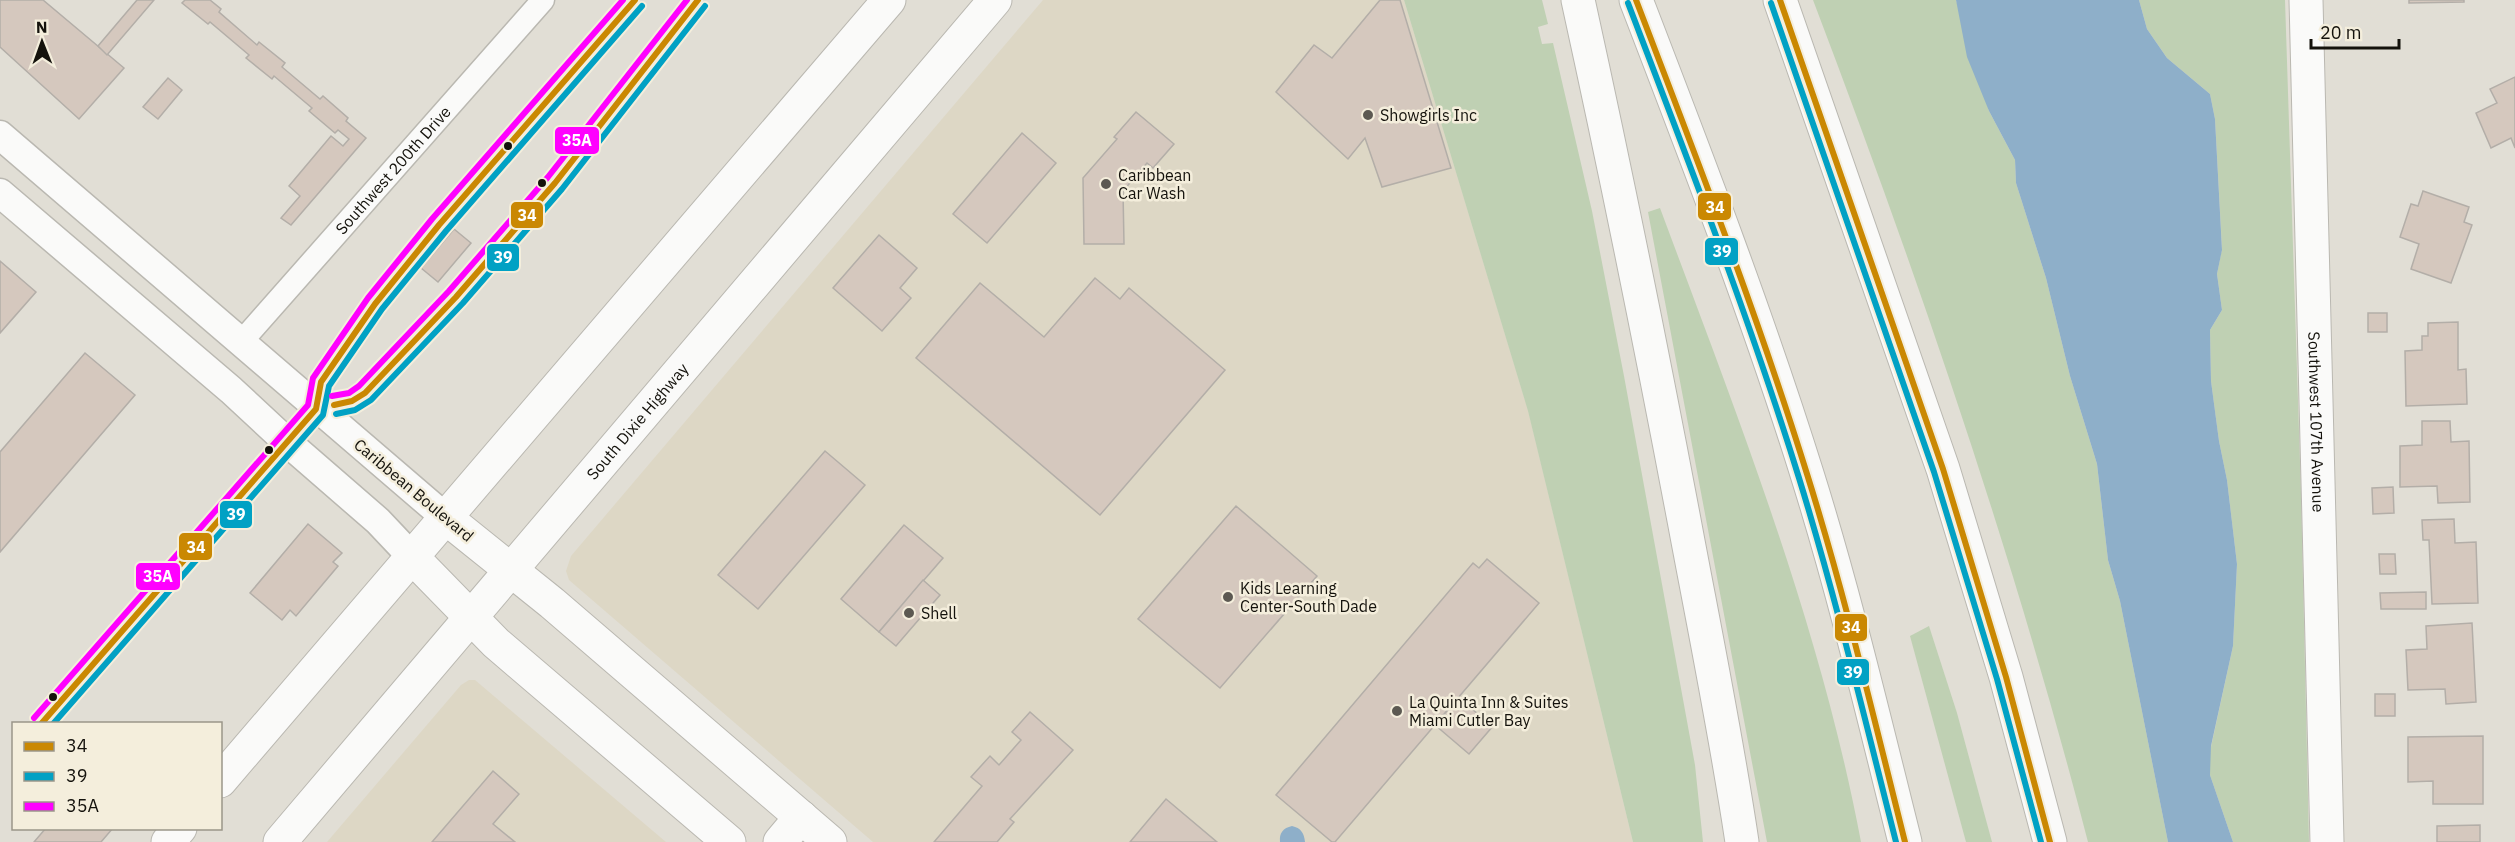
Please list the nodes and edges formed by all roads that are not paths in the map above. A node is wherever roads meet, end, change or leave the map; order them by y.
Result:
1 (543, 0) edge
2 (889, 0) edge
3 (995, 0) edge
4 (1578, 0) edge
5 (1636, 0) edge
6 (1780, 0) edge
7 (2306, 0) edge
8 (0, 135) edge
9 (0, 193) edge
10 (242, 341) junction
11 (446, 518) junction
12 (412, 557) junction
13 (511, 571) junction
14 (471, 619) junction
15 (222, 779) edge
16 (801, 817) junction
17 (178, 830) edge
18 (168, 842) edge
19 (280, 842) edge
20 (729, 842) edge
21 (780, 842) edge
22 (830, 842) edge
23 (1742, 842) edge
24 (1905, 842) edge
25 (2050, 842) edge
26 (2327, 842) edge

1 - 10 street, Southwest 200th Drive
2 - 11 main road
3 - 13 main road, South Dixie Highway
4 - 23 main road
5 - 24 main road
6 - 25 main road
7 - 26 main road, Southwest 107th Avenue
8 - 10 street, Caribbean Boulevard
9 - 12 street
10 - 11 street, Caribbean Boulevard
11 - 12 main road
11 - 13 main road, Caribbean Boulevard
12 - 14 main road
12 - 15 main road
13 - 14 main road, South Dixie Highway
13 - 16 main road, Caribbean Boulevard
14 - 19 main road, South Dixie Highway
14 - 20 main road
16 - 21 main road
16 - 22 main road, Caribbean Boulevard
17 - 18 main road

